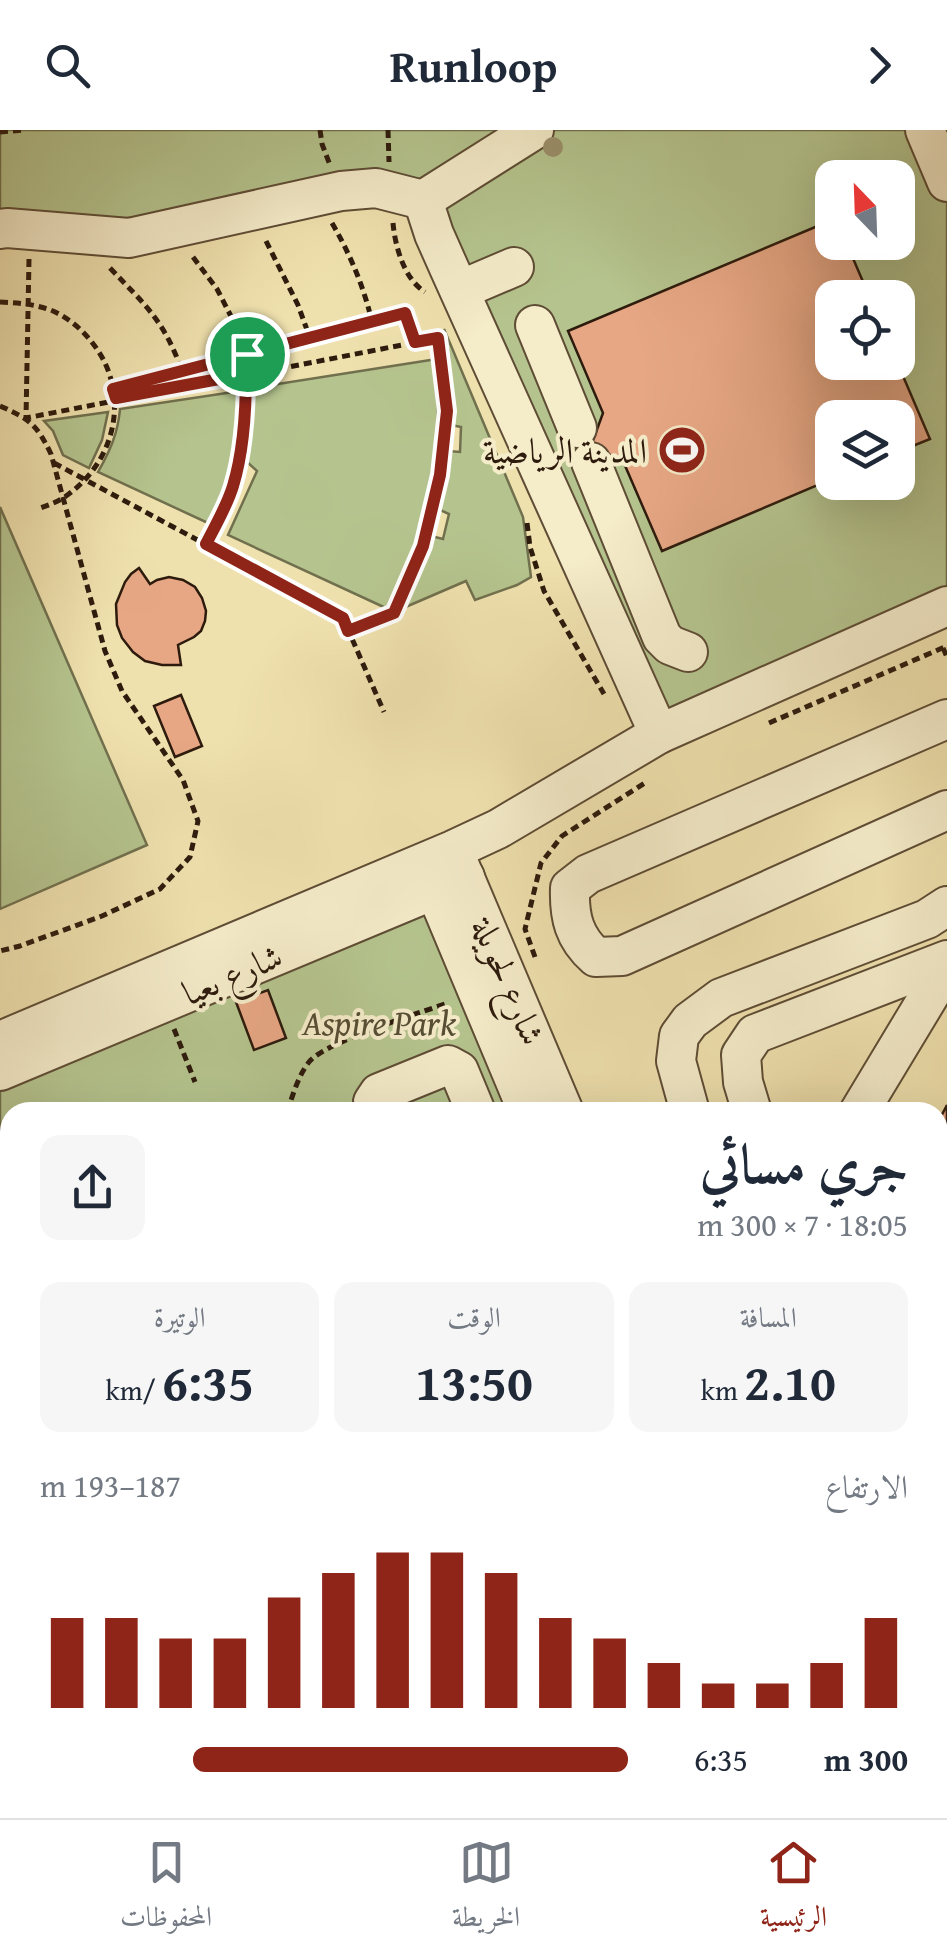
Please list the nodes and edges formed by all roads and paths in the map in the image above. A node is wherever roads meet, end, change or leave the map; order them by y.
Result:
1 (25, 130) edge
2 (534, 130) edge
3 (925, 130) edge
4 (0, 132) edge
5 (947, 182) edge
6 (315, 196) junction
7 (423, 200) junction
8 (246, 212) junction
9 (14, 229) edge
10 (170, 229) junction
11 (98, 260) dead end
12 (514, 266) dead end
13 (460, 290) junction
14 (0, 302) edge
15 (28, 303) junction
16 (372, 322) junction
17 (535, 324) dead end
18 (310, 338) junction
19 (415, 342) junction
20 (247, 354) junction
21 (182, 371) junction
22 (246, 374) junction
23 (113, 389) junction
24 (116, 398) junction
25 (0, 406) edge
26 (26, 418) junction
27 (54, 463) junction
28 (84, 480) junction
29 (64, 498) junction
30 (38, 509) dead end
31 (206, 544) junction
32 (947, 606) edge
33 (348, 631) junction
34 (944, 648) dead end
35 (688, 652) dead end
36 (947, 658) edge
37 (384, 712) dead end
38 (947, 719) edge
39 (659, 734) junction
40 (947, 810) edge
41 (444, 870) junction
42 (947, 906) edge
43 (0, 951) edge
44 (947, 963) edge
45 (477, 992) junction
46 (172, 1009) junction
47 (0, 1041) edge
48 (0, 1072) edge
49 (196, 1082) dead end
50 (0, 1098) edge
51 (290, 1102) edge
52 (373, 1102) edge
53 (472, 1102) edge
54 (524, 1102) edge
55 (559, 1102) edge
56 (687, 1102) edge
57 (749, 1102) edge
58 (864, 1102) edge

1 - 4 path
2 - 7 street
3 - 5 street
6 - 7 street
6 - 8 street
6 - 16 path
7 - 13 street
8 - 10 street
8 - 18 path
9 - 10 street
9 - 15 path
10 - 20 path
11 - 21 path
12 - 13 street
13 - 39 street
14 - 15 path
15 - 23 path
15 - 26 path
16 - 18 path
16 - 19 path
17 - 35 street
18 - 20 path
19 - 22 path
19 - 33 path
20 - 21 path
21 - 23 path
22 - 24 path
22 - 31 path
23 - 24 path
24 - 26 path
24 - 28 path
25 - 26 path
26 - 27 path
27 - 28 path
27 - 29 path
28 - 29 path
28 - 31 path
29 - 30 path
29 - 43 path
31 - 33 path
32 - 39 street
33 - 37 path
34 - 36 path
38 - 40 street
39 - 41 street
41 - 45 street, شارع لحويلة
41 - 46 street, شارع بعيا
41 - 47 street, شارع بعيا
41 - 55 street, شارع لحويلة
42 - 56 street
44 - 57 street
44 - 58 street
45 - 51 path
45 - 54 street, شارع لحويلة
46 - 48 street, شارع بعيا
46 - 49 path
46 - 50 street
52 - 53 street

